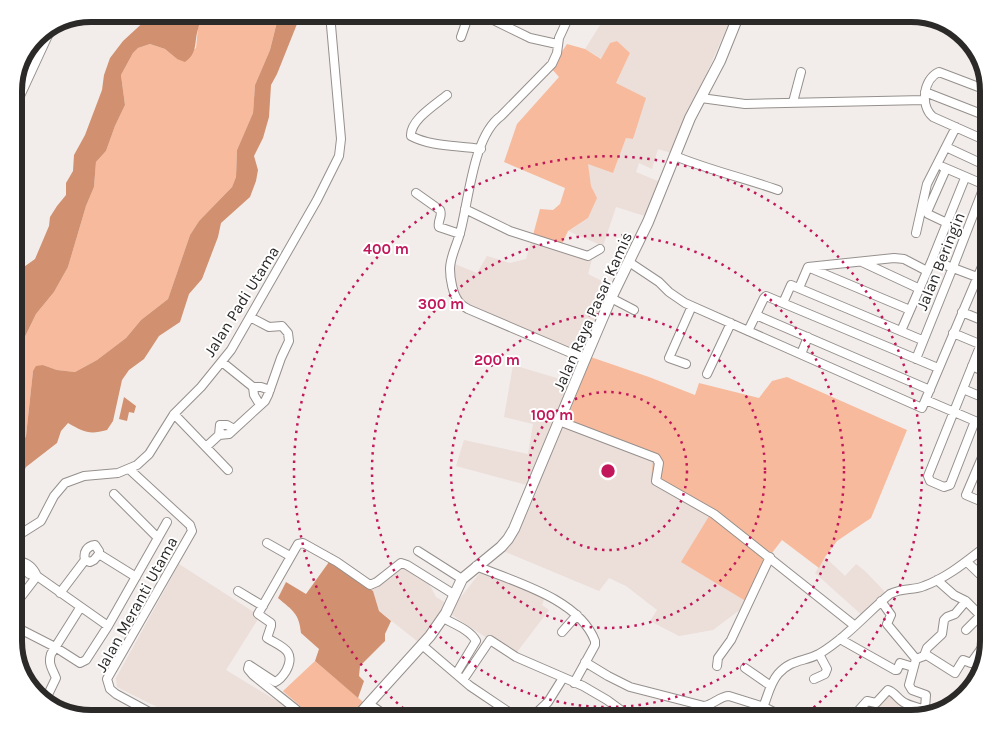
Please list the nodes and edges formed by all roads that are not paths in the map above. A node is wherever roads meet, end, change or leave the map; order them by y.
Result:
1 (331, 22) edge
2 (466, 22) edge
3 (497, 22) edge
4 (565, 22) edge
5 (735, 22) edge
6 (461, 38) dead end
7 (45, 41) edge
8 (557, 44) junction
9 (800, 72) dead end
10 (980, 87) edge
11 (23, 89) edge
12 (446, 95) dead end
13 (925, 96) junction
14 (701, 98) junction
15 (793, 102) junction
16 (980, 114) edge
17 (956, 127) junction
18 (980, 138) edge
19 (946, 147) junction
20 (481, 149) junction
21 (675, 156) junction
22 (980, 163) edge
23 (936, 164) junction
24 (946, 169) junction
25 (965, 178) junction
26 (980, 183) edge
27 (778, 190) dead end
28 (416, 193) dead end
29 (980, 198) edge
30 (465, 209) junction
31 (947, 223) junction
32 (916, 233) dead end
33 (460, 234) junction
34 (600, 249) dead end
35 (932, 260) junction
36 (629, 262) junction
37 (862, 262) junction
38 (808, 267) junction
39 (954, 268) junction
40 (980, 270) edge
41 (927, 272) junction
42 (977, 277) junction
43 (799, 288) junction
44 (920, 289) junction
45 (611, 298) junction
46 (783, 303) junction
47 (692, 306) junction
48 (634, 310) dead end
49 (910, 310) junction
50 (962, 312) junction
51 (756, 314) junction
52 (250, 317) junction
53 (980, 319) edge
54 (731, 323) junction
55 (748, 331) junction
56 (901, 331) junction
57 (953, 332) junction
58 (808, 337) junction
59 (922, 340) junction
60 (980, 344) edge
61 (980, 346) edge
62 (801, 354) junction
63 (585, 359) junction
64 (916, 359) junction
65 (222, 362) junction
66 (686, 364) dead end
67 (972, 366) junction
68 (938, 368) junction
69 (980, 370) edge
70 (707, 374) dead end
71 (253, 387) junction
72 (963, 389) junction
73 (270, 390) junction
74 (930, 390) junction
75 (980, 396) edge
76 (926, 400) junction
77 (260, 405) junction
78 (953, 412) junction
79 (174, 414) junction
80 (559, 421) junction
81 (975, 421) junction
82 (980, 423) edge
83 (206, 447) junction
84 (980, 462) edge
85 (129, 469) junction
86 (228, 470) dead end
87 (114, 494) dead end
88 (980, 501) edge
89 (167, 522) dead end
90 (23, 532) edge
91 (158, 538) junction
92 (267, 544) dead end
93 (418, 551) dead end
94 (980, 551) edge
95 (99, 554) junction
96 (290, 556) junction
97 (770, 557) junction
98 (85, 560) junction
99 (967, 562) junction
100 (476, 566) junction
101 (23, 569) edge
102 (980, 574) edge
103 (37, 576) junction
104 (136, 577) junction
105 (462, 579) junction
106 (936, 580) junction
107 (238, 591) dead end
108 (60, 593) junction
109 (23, 594) edge
110 (455, 595) junction
111 (881, 601) junction
112 (966, 601) junction
113 (262, 606) junction
114 (80, 608) junction
115 (980, 613) edge
116 (577, 615) junction
117 (980, 615) edge
118 (443, 618) junction
119 (108, 626) junction
120 (856, 626) junction
121 (966, 630) dead end
122 (23, 631) edge
123 (562, 632) dead end
124 (840, 639) junction
125 (422, 646) junction
126 (55, 647) junction
127 (980, 651) edge
128 (819, 654) junction
129 (925, 654) junction
130 (916, 659) junction
131 (585, 662) junction
132 (717, 666) dead end
133 (914, 667) junction
134 (745, 668) dead end
135 (456, 674) junction
136 (563, 678) junction
137 (814, 679) dead end
138 (463, 680) junction
139 (574, 683) junction
140 (770, 686) junction
141 (48, 695) edge
142 (369, 704) junction
143 (764, 707) junction
144 (925, 708) joint
145 (145, 710) edge
146 (297, 710) edge
147 (364, 710) edge
148 (378, 710) edge
149 (505, 710) edge
150 (540, 710) edge
151 (621, 710) edge
152 (762, 710) edge
153 (770, 710) edge
154 (859, 710) edge

1 - 52 street, Jalan Padi Utama
2 - 6 street
3 - 8 street
4 - 8 street
5 - 14 main road, Jalan Raya Pasar Kamis
7 - 11 street
8 - 20 street
9 - 15 street
10 - 13 street
12 - 20 street
13 - 15 street
13 - 16 street
13 - 17 street
14 - 15 street
14 - 21 main road, Jalan Raya Pasar Kamis
17 - 18 street
17 - 19 street
19 - 22 street
19 - 23 street
20 - 30 street
21 - 27 street
21 - 36 main road, Jalan Raya Pasar Kamis
23 - 24 street
23 - 32 street
24 - 25 street
24 - 31 street
25 - 26 street
25 - 31 street
28 - 33 street
29 - 39 street, Jalan Beringin
30 - 33 street
30 - 34 street
31 - 35 street
33 - 63 street
35 - 39 street
35 - 41 street
36 - 45 main road, Jalan Raya Pasar Kamis
36 - 47 street
37 - 38 street
37 - 41 street
37 - 44 street
38 - 43 street
38 - 49 street
39 - 42 street
39 - 59 street, Jalan Beringin
40 - 42 street
41 - 44 street
42 - 50 street
43 - 46 street
43 - 56 street
44 - 49 street
45 - 48 street
45 - 63 main road, Jalan Raya Pasar Kamis
46 - 51 street
46 - 64 street
47 - 54 street
47 - 66 street
49 - 56 street
50 - 53 street
50 - 57 street
51 - 55 street
51 - 58 street
52 - 65 street, Jalan Padi Utama
52 - 73 street
54 - 55 street
54 - 70 street
55 - 62 street
56 - 59 street
57 - 60 street
57 - 68 street
58 - 62 street
58 - 74 street
59 - 64 street, Jalan Beringin
61 - 67 street
62 - 76 street
63 - 80 main road, Jalan Raya Pasar Kamis
64 - 68 street
65 - 71 street
65 - 79 street, Jalan Padi Utama
67 - 69 street
67 - 72 street
68 - 74 street
71 - 73 street
71 - 77 street
72 - 75 street
72 - 78 street
73 - 77 street
74 - 76 street
76 - 78 street
77 - 83 street
78 - 81 street
78 - 81 street
79 - 83 street
79 - 85 street, Jalan Padi Utama
80 - 97 street
80 - 100 main road, Jalan Raya Pasar Kamis
81 - 82 street
83 - 86 street
84 - 88 street
85 - 90 street, Jalan Padi Utama
85 - 145 street, Jalan Meranti Utama
87 - 91 street
89 - 91 street
91 - 104 street
92 - 96 street
93 - 105 street
94 - 99 street
95 - 98 street
95 - 98 street
95 - 104 street
96 - 110 street
96 - 113 street
97 - 120 street
97 - 132 street
98 - 108 street
99 - 102 street
99 - 106 street
100 - 105 main road, Jalan Raya Pasar Kamis
100 - 116 street
101 - 103 street, Jalan Meranti Utama
103 - 108 street, Jalan Meranti Utama
103 - 109 street
104 - 119 street
105 - 110 main road, Jalan Raya Pasar Kamis
106 - 111 street
106 - 112 street
107 - 113 street
108 - 114 street, Jalan Meranti Utama
110 - 118 main road, Jalan Raya Pasar Kamis
111 - 120 street
111 - 130 street
112 - 115 street
112 - 129 street
113 - 146 street
114 - 119 street, Jalan Meranti Utama
114 - 126 street
116 - 123 street
116 - 131 street
117 - 121 street
118 - 125 main road, Jalan Raya Pasar Kamis
118 - 135 street
119 - 126 street
120 - 124 street
122 - 126 street
124 - 128 street
124 - 133 street
125 - 135 street
125 - 142 main road, Jalan Raya Pasar Kamis
126 - 141 street
127 - 129 street
128 - 137 street
128 - 140 street
129 - 130 street
130 - 133 street
131 - 139 street
131 - 143 street
133 - 144 street
134 - 140 street
135 - 138 street
136 - 138 street
136 - 139 street
136 - 150 street
138 - 149 street
139 - 151 street
140 - 143 street
142 - 147 main road, Jalan Raya Pasar Kamis
142 - 148 street
143 - 152 street
143 - 153 street
144 - 154 street

